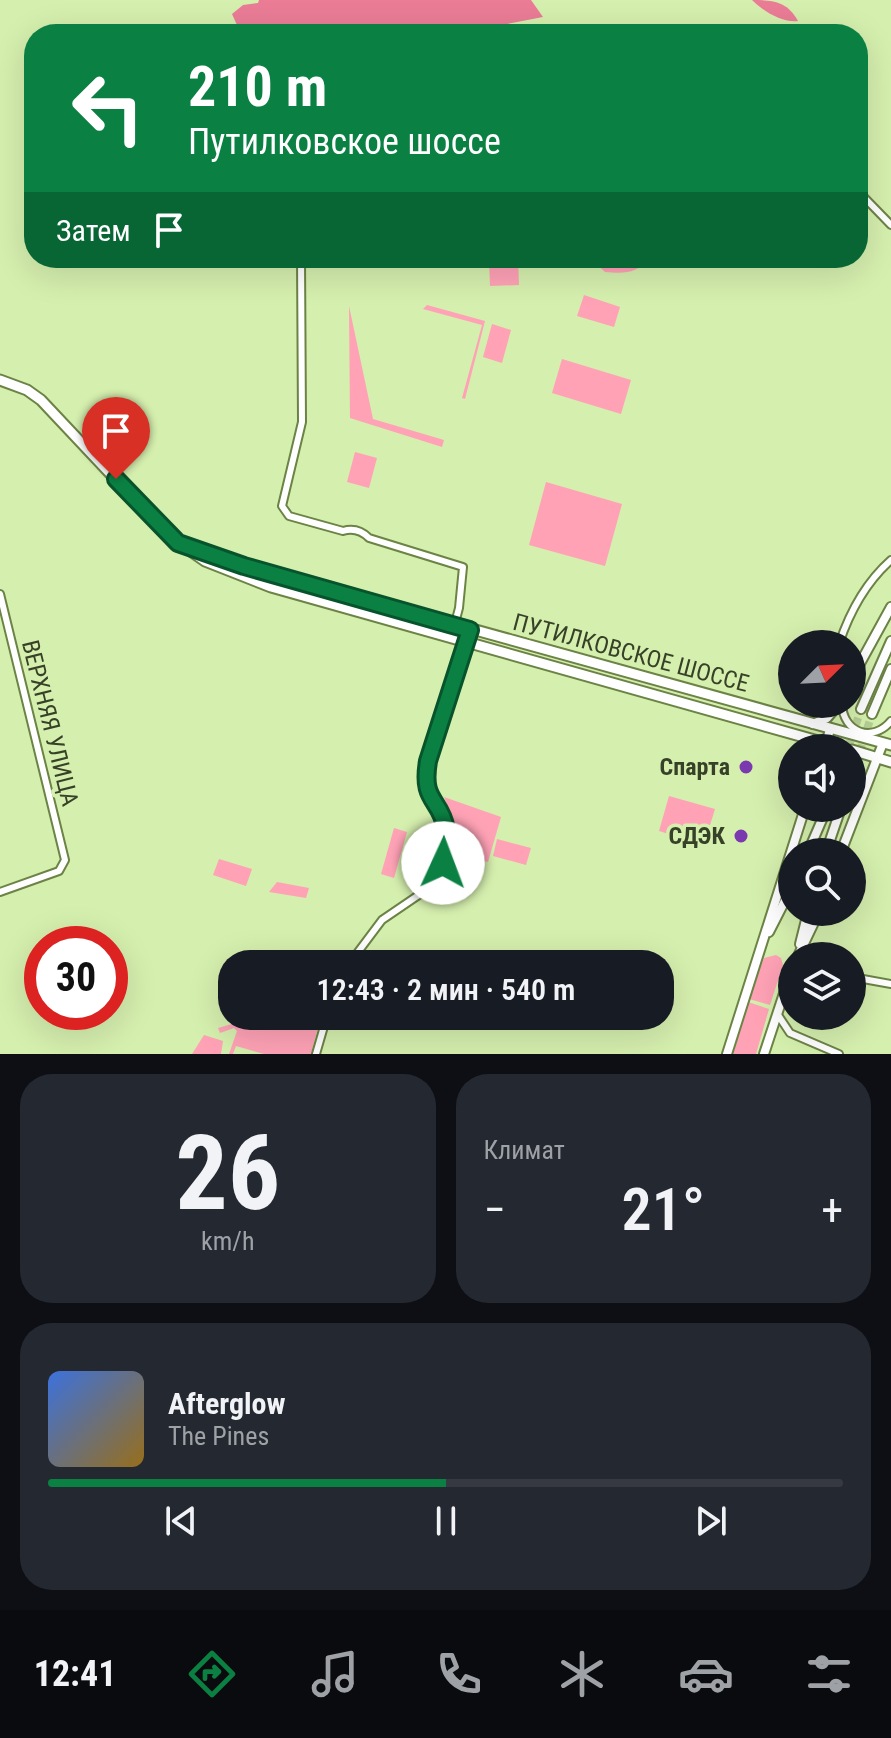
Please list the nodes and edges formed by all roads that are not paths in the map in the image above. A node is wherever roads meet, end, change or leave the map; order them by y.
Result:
1 (868, 201) edge
2 (891, 225) edge
3 (301, 268) edge
4 (0, 380) edge
5 (178, 543) junction
6 (891, 560) edge
7 (0, 594) edge
8 (891, 607) edge
9 (454, 625) junction
10 (470, 630) junction
11 (844, 630) edge
12 (451, 638) junction
13 (891, 641) edge
14 (466, 642) junction
15 (866, 653) edge
16 (891, 669) edge
17 (866, 698) tunnel mouth
18 (872, 714) tunnel mouth
19 (820, 718) edge
20 (827, 718) edge
21 (845, 718) edge
22 (891, 721) edge
23 (818, 724) junction
24 (830, 729) junction
25 (784, 734) edge
26 (829, 734) edge
27 (887, 744) edge
28 (866, 754) edge
29 (878, 758) junction
30 (891, 762) edge
31 (866, 788) edge
32 (801, 822) edge
33 (0, 892) edge
34 (778, 915) edge
35 (360, 950) edge
36 (757, 958) junction
37 (866, 980) edge
38 (891, 984) edge
39 (777, 1010) joint
40 (323, 1030) edge
41 (316, 1054) edge
42 (727, 1054) edge
43 (764, 1054) edge
44 (839, 1054) edge

1 - 2 street
3 - 9 street
4 - 5 main road, ПУТИЛКОВСКОЕ ШОССЕ
5 - 9 main road, ПУТИЛКОВСКОЕ ШОССЕ
5 - 12 main road, ПУТИЛКОВСКОЕ ШОССЕ
6 - 11 street
7 - 33 street, ВЕРХНЯЯ УЛИЦА
8 - 15 street
9 - 10 main road, ПУТИЛКОВСКОЕ ШОССЕ
9 - 12 street
10 - 14 street
10 - 23 main road, ПУТИЛКОВСКОЕ ШОССЕ
12 - 14 main road, ПУТИЛКОВСКОЕ ШОССЕ
13 - 17 street
14 - 25 main road, ПУТИЛКОВСКОЕ ШОССЕ
14 - 35 street
16 - 18 street
19 - 23 street
20 - 23 street
21 - 22 street
23 - 24 main road, ПУТИЛКОВСКОЕ ШОССЕ
24 - 26 street
24 - 27 main road, ПУТИЛКОВСКОЕ ШОССЕ
27 - 29 street
28 - 29 main road
29 - 30 main road
29 - 31 street
32 - 36 street
34 - 36 street
36 - 42 street
37 - 38 street
39 - 43 street
39 - 44 street
40 - 41 street

